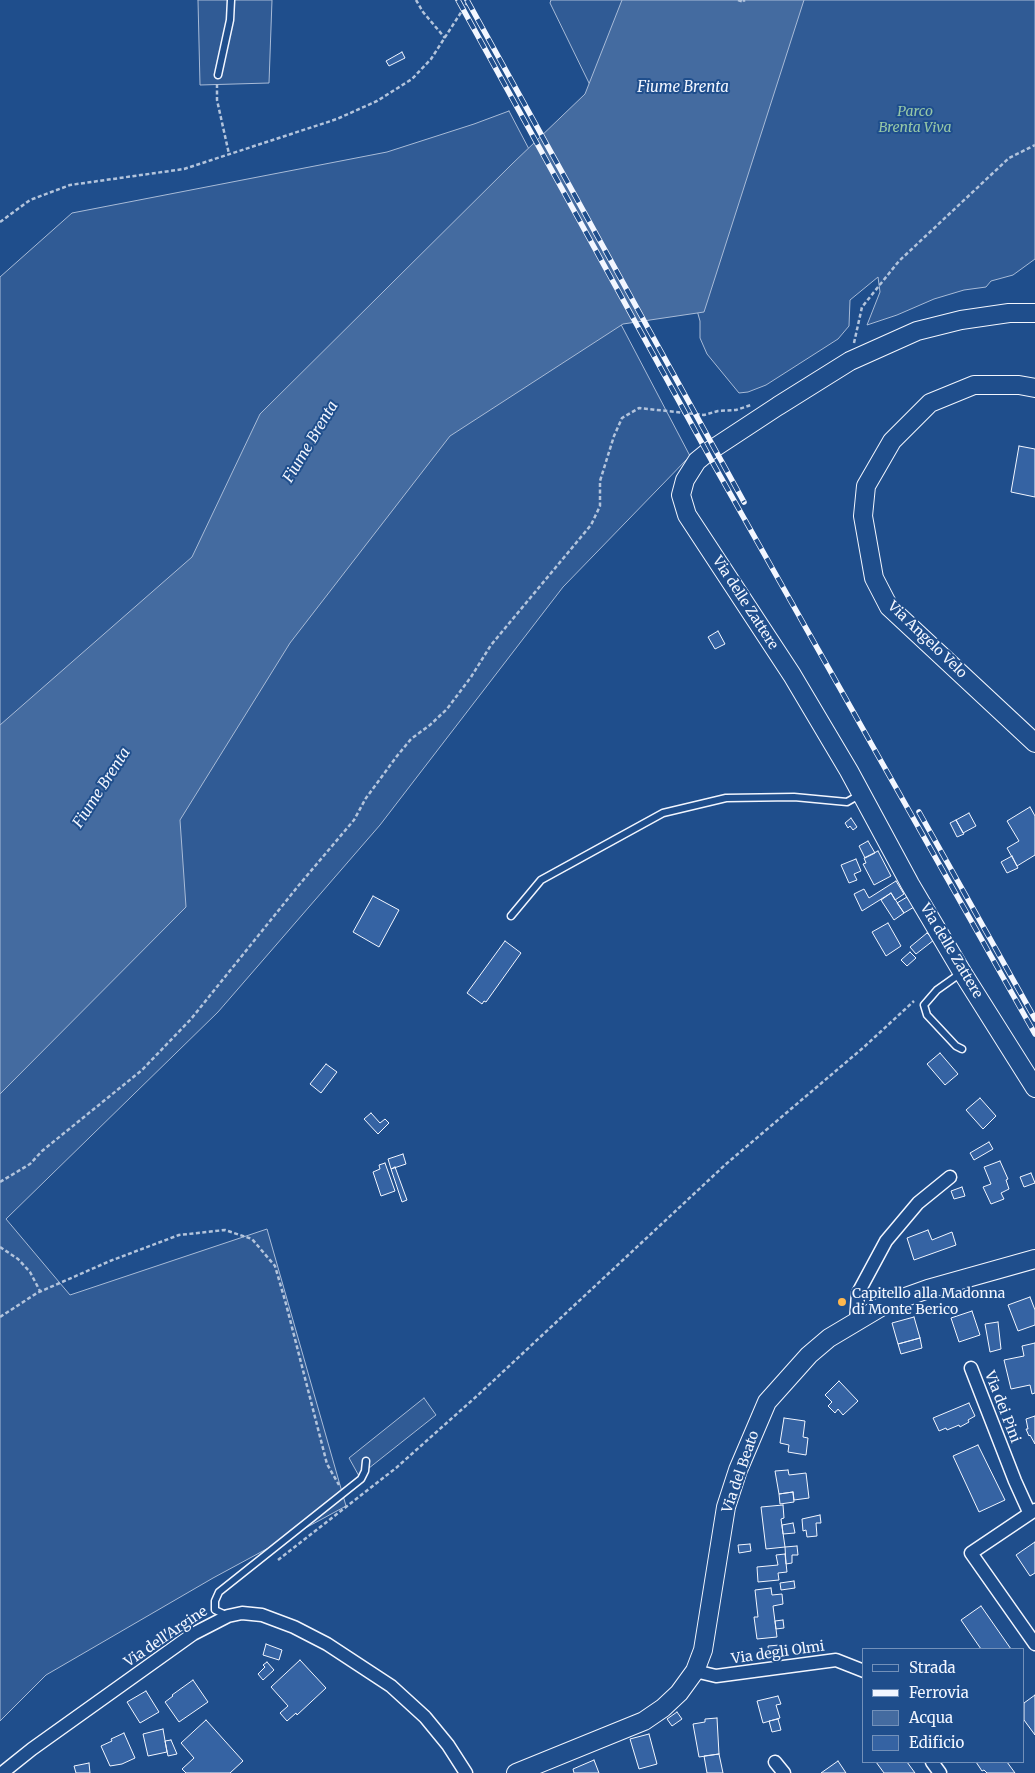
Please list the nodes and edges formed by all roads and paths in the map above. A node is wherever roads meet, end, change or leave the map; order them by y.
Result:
1 (231, 0) edge
2 (416, 0) edge
3 (469, 0) edge
4 (738, 0) edge
5 (744, 0) edge
6 (445, 38) junction
7 (218, 75) joint
8 (1035, 145) edge
9 (228, 154) junction
10 (0, 222) edge
11 (1035, 313) edge
12 (850, 361) junction
13 (1035, 388) edge
14 (767, 413) junction
15 (1035, 743) edge
16 (862, 794) junction
17 (511, 916) dead end
18 (962, 972) junction
19 (937, 990) junction
20 (962, 1049) dead end
21 (1035, 1088) edge
22 (950, 1177) dead end
23 (0, 1182) edge
24 (0, 1247) edge
25 (1035, 1259) edge
26 (40, 1292) junction
27 (0, 1317) edge
28 (856, 1322) junction
29 (971, 1368) dead end
30 (366, 1460) dead end
31 (343, 1493) junction
32 (350, 1504) junction
33 (1032, 1511) edge
34 (273, 1563) dead end
35 (228, 1616) junction
36 (1035, 1644) edge
37 (862, 1670) edge
38 (695, 1671) junction
39 (776, 1762) dead end
40 (2, 1773) edge
41 (466, 1773) edge
42 (516, 1773) edge
43 (784, 1773) edge

1 - 7 lane
2 - 6 path
3 - 6 path
4 - 5 path
6 - 9 path
7 - 9 path
8 - 12 path
9 - 10 path
11 - 12 street, Via delle Zattere
12 - 14 street, Via delle Zattere
13 - 15 street, Via Angelo Velo
14 - 16 street, Via delle Zattere
14 - 23 path
16 - 17 lane
16 - 18 street, Via delle Zattere
18 - 19 lane
18 - 21 street, Via delle Zattere
19 - 20 lane
19 - 32 path
22 - 28 street
24 - 26 path
25 - 28 street, Via del Beato
26 - 27 path
26 - 31 path
28 - 38 street, Via del Beato
29 - 33 street, Via dei Pini
30 - 31 lane
31 - 32 path
31 - 35 lane
32 - 34 path
33 - 36 street, Via dei Pini
35 - 40 street, Via dell'Argine
35 - 41 street, Via dell'Argine
37 - 38 street, Via degli Olmi
38 - 42 street, Via del Beato
39 - 43 street

